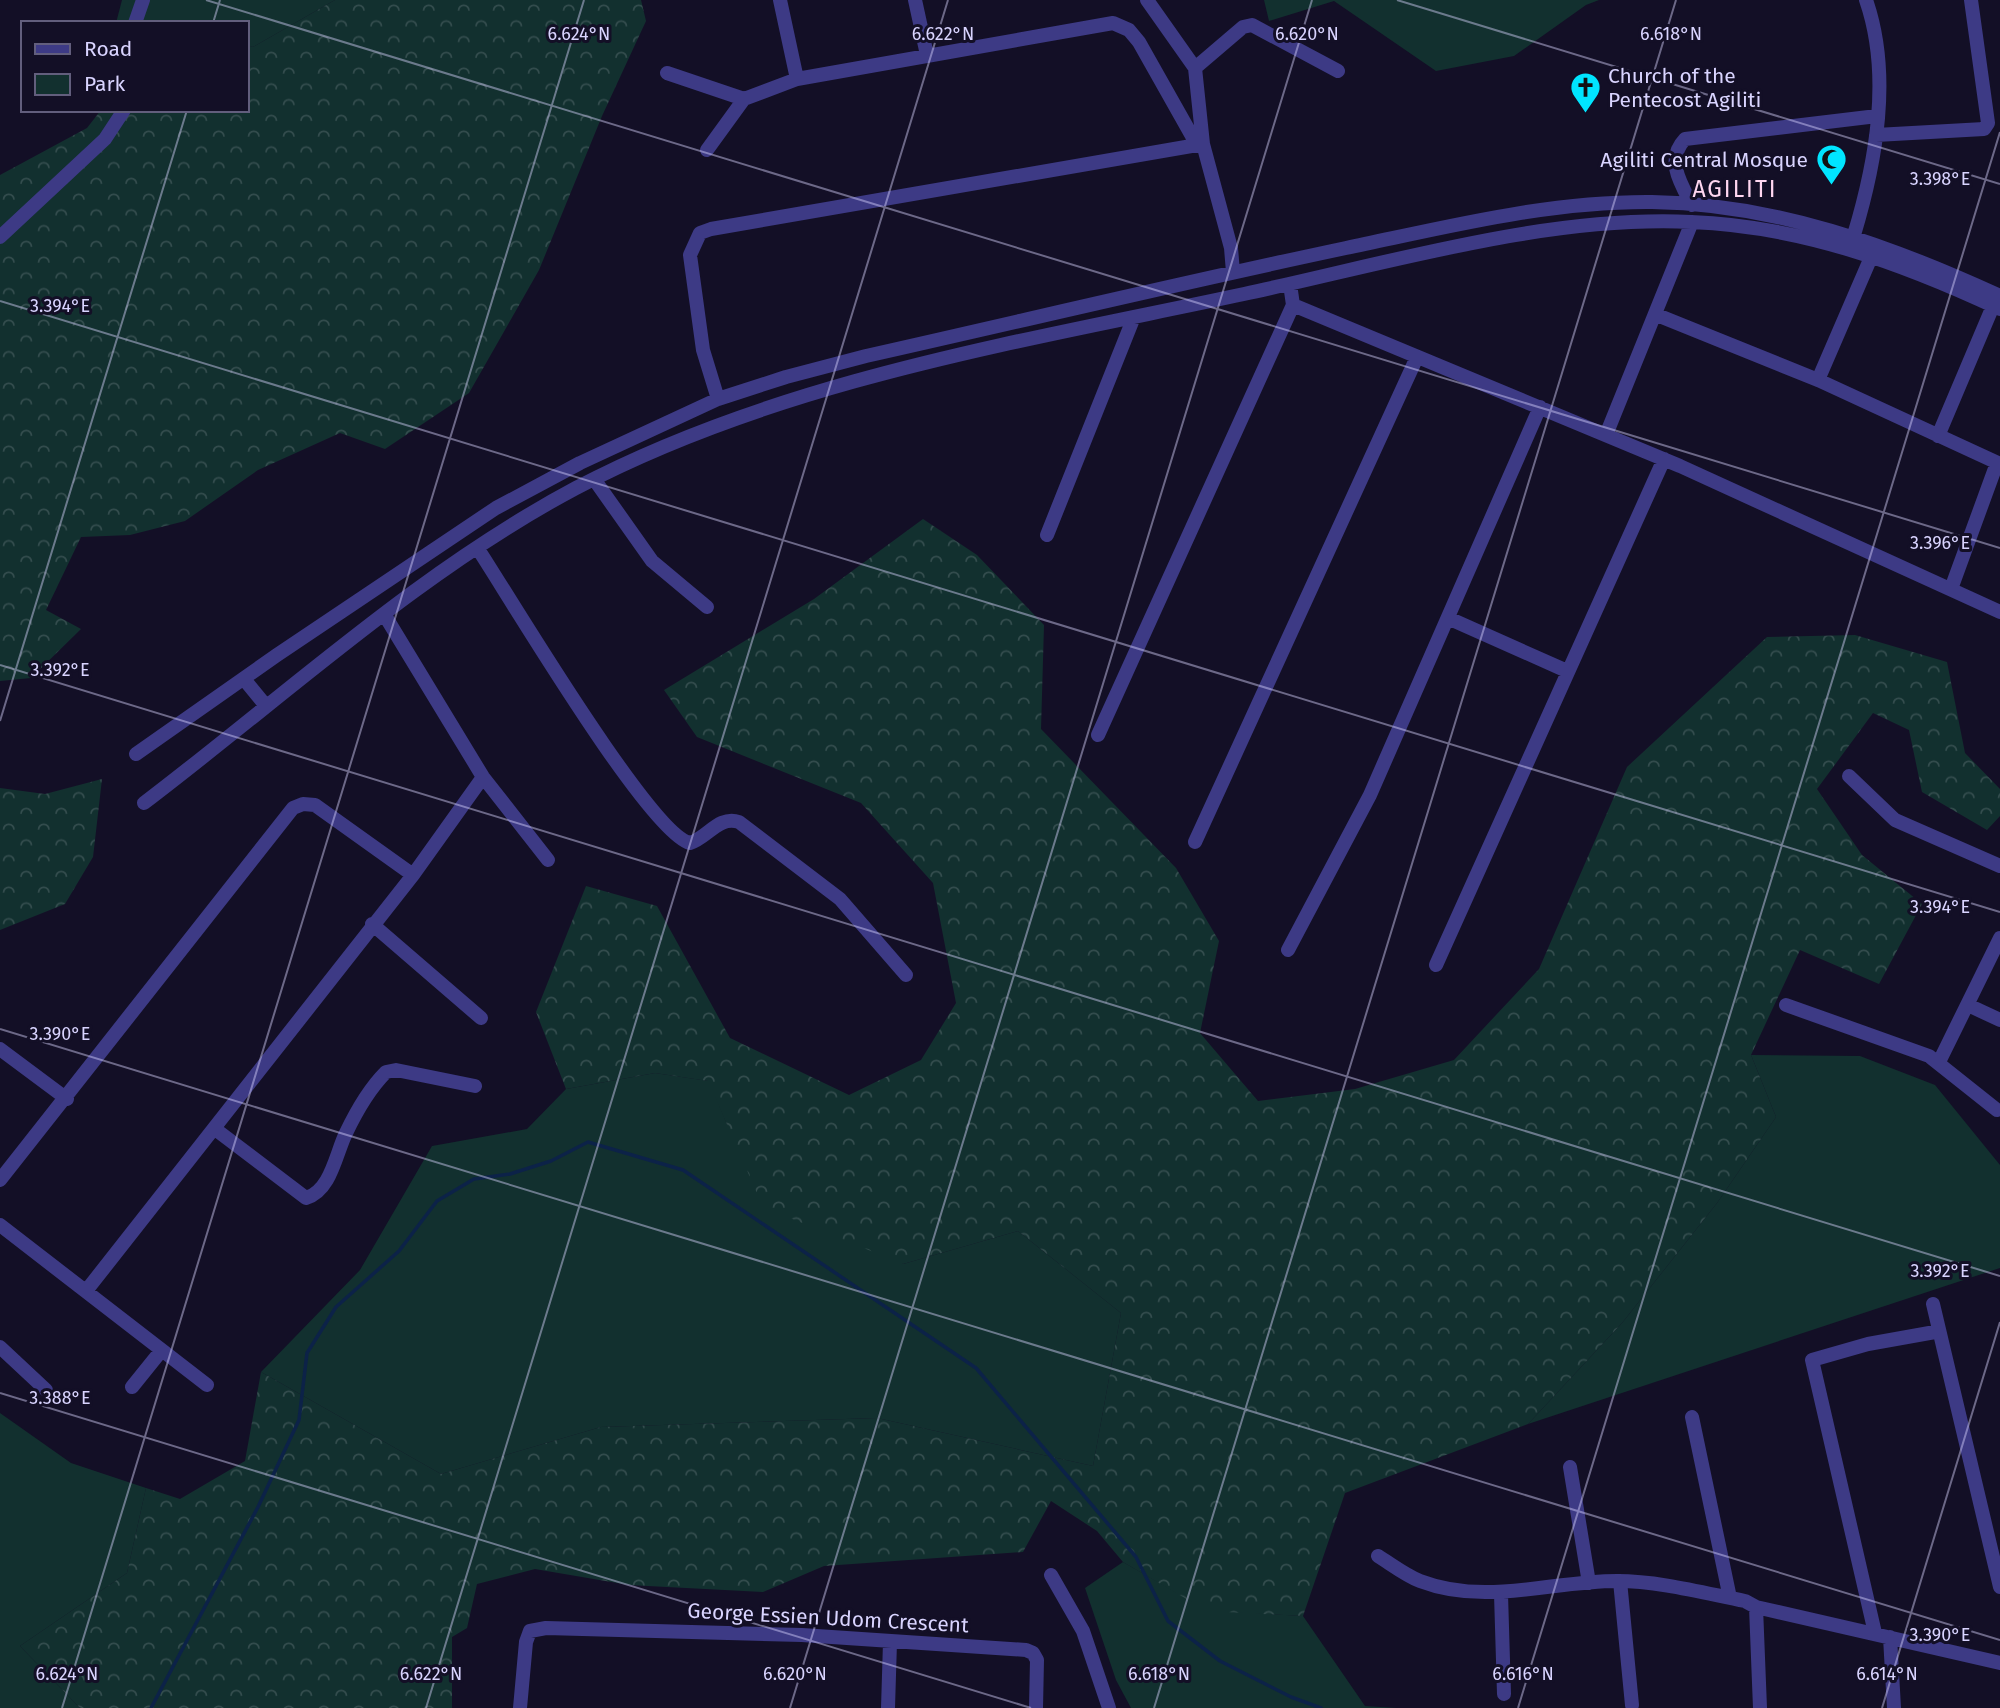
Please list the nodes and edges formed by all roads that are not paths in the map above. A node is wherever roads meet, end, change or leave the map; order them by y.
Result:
1 (143, 0) edge
2 (780, 0) edge
3 (915, 0) edge
4 (1147, 0) edge
5 (1866, 0) edge
6 (1971, 0) edge
7 (136, 21) edge
8 (927, 54) junction
9 (1195, 68) junction
10 (1338, 71) dead end
11 (667, 74) dead end
12 (797, 79) junction
13 (744, 99) junction
14 (123, 112) edge
15 (1877, 116) junction
16 (1876, 135) junction
17 (1203, 144) junction
18 (708, 150) dead end
19 (1692, 205) junction
20 (1692, 222) junction
21 (1853, 235) junction
22 (0, 237) edge
23 (1872, 255) junction
24 (1233, 272) junction
25 (1290, 284) junction
26 (1979, 286) junction
27 (1169, 287) junction
28 (2000, 288) edge
29 (1998, 304) edge
30 (1293, 305) junction
31 (1173, 308) junction
32 (1657, 315) junction
33 (1134, 317) junction
34 (1418, 356) junction
35 (1818, 380) junction
36 (718, 400) junction
37 (1540, 407) junction
38 (1606, 435) junction
39 (1938, 436) junction
40 (1664, 459) junction
41 (1998, 464) edge
42 (594, 479) junction
43 (1047, 535) dead end
44 (478, 549) junction
45 (1951, 589) junction
46 (707, 607) dead end
47 (2000, 612) edge
48 (384, 614) junction
49 (1448, 618) junction
50 (1567, 671) junction
51 (244, 679) junction
52 (266, 706) junction
53 (1098, 735) dead end
54 (136, 754) dead end
55 (1849, 776) dead end
56 (483, 777) junction
57 (144, 803) dead end
58 (1195, 842) dead end
59 (548, 860) dead end
60 (2000, 866) edge
61 (413, 875) junction
62 (372, 924) junction
63 (2000, 938) edge
64 (1288, 950) dead end
65 (1436, 965) dead end
66 (906, 975) dead end
67 (1786, 1005) dead end
68 (1968, 1005) junction
69 (481, 1018) dead end
70 (2000, 1020) edge
71 (0, 1049) edge
72 (1939, 1062) junction
73 (475, 1086) dead end
74 (67, 1099) junction
75 (1997, 1110) dead end
76 (215, 1129) junction
77 (0, 1180) edge
78 (0, 1225) edge
79 (86, 1291) junction
80 (1933, 1304) dead end
81 (1935, 1332) dead end
82 (0, 1347) edge
83 (161, 1351) junction
84 (207, 1385) dead end
85 (132, 1387) dead end
86 (46, 1390) dead end
87 (1692, 1417) dead end
88 (1570, 1467) dead end
89 (1378, 1556) dead end
90 (1051, 1575) dead end
91 (1620, 1581) junction
92 (1589, 1583) junction
93 (2000, 1587) edge
94 (1501, 1594) junction
95 (1730, 1598) junction
96 (1756, 1607) junction
97 (1875, 1633) junction
98 (1890, 1637) junction
99 (890, 1642) junction
100 (2000, 1664) edge
101 (1504, 1694) dead end
102 (1632, 1704) dead end
103 (520, 1708) edge
104 (888, 1708) edge
105 (1036, 1708) edge
106 (1109, 1708) edge
107 (1760, 1708) edge
108 (1894, 1708) edge

1 - 7 street
2 - 12 street
3 - 8 street
4 - 9 street
5 - 15 street
6 - 16 street
8 - 12 street
8 - 17 street
9 - 10 street
9 - 17 street
11 - 13 street
12 - 13 street
13 - 18 street
14 - 22 street
15 - 16 street
15 - 19 street
16 - 21 street
17 - 24 street
17 - 36 street
19 - 21 street
19 - 24 street
20 - 23 street
20 - 25 street
20 - 32 street
21 - 26 street
23 - 29 street
23 - 35 street
24 - 27 street
25 - 30 street
25 - 31 street
26 - 28 street
26 - 29 street
27 - 31 street
27 - 36 street
29 - 39 street
30 - 34 street
30 - 53 street
31 - 33 street
32 - 35 street
32 - 38 street
33 - 42 street
33 - 43 street
34 - 37 street
34 - 58 street
35 - 39 street
36 - 51 street
37 - 38 street
37 - 49 street
38 - 40 street
39 - 41 street
40 - 45 street
40 - 50 street
41 - 45 street
42 - 44 street
42 - 46 street
44 - 48 street
44 - 66 street
45 - 47 street
48 - 52 street
48 - 56 street
49 - 50 street
49 - 64 street
50 - 65 street
51 - 52 street
51 - 54 street
52 - 57 street
55 - 60 street
56 - 59 street
56 - 61 street
61 - 62 street
61 - 74 street
62 - 69 street
62 - 76 street
63 - 68 street
67 - 72 street
68 - 70 street
68 - 72 street
71 - 74 street
72 - 75 street
73 - 76 street
74 - 77 street
76 - 79 street
78 - 79 street
79 - 83 street
80 - 93 street
81 - 97 street
82 - 86 street
83 - 84 street
83 - 85 street
87 - 95 street
88 - 92 street
89 - 94 street
90 - 106 street
91 - 92 street
91 - 95 street
91 - 102 street
92 - 94 street
94 - 101 street
95 - 96 street
96 - 97 street
96 - 107 street
97 - 98 street
98 - 100 street
98 - 108 street
99 - 103 street, George Essien Udom Crescent
99 - 104 street
99 - 105 street, George Essien Udom Crescent

